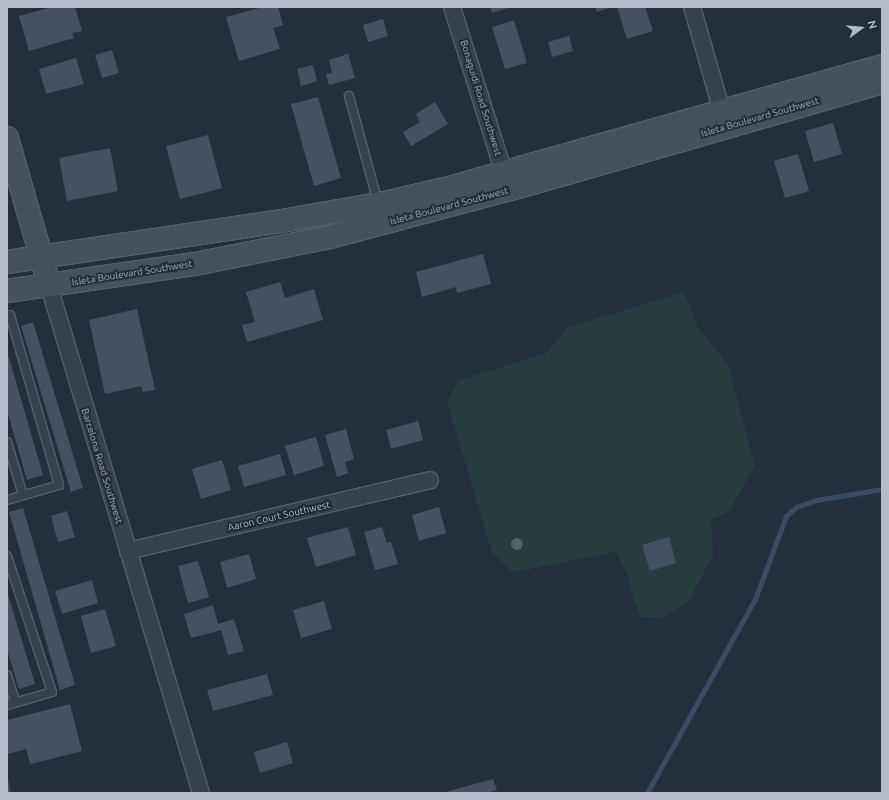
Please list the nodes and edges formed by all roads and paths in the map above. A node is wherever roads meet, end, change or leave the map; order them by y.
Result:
1 (452, 7) edge
2 (692, 7) edge
3 (882, 66) edge
4 (882, 82) edge
5 (348, 96) dead end
6 (724, 119) junction
7 (7, 138) edge
8 (507, 181) junction
9 (378, 204) junction
10 (41, 257) junction
11 (7, 262) edge
12 (49, 286) junction
13 (7, 291) edge
14 (7, 315) edge
15 (7, 442) edge
16 (430, 480) dead end
17 (23, 495) junction
18 (7, 500) edge
19 (128, 551) junction
20 (7, 556) edge
21 (7, 676) edge
22 (16, 702) junction
23 (7, 705) edge
24 (201, 793) edge

1 - 8 street, Bonaguidi Road Southwest
2 - 6 street
3 - 6 main road, Isleta Boulevard Southwest
4 - 6 main road, Isleta Boulevard Southwest
5 - 9 lane
6 - 8 main road, Isleta Boulevard Southwest
7 - 10 main road, Barcelona Road Southwest
8 - 9 main road, Isleta Boulevard Southwest
8 - 12 main road, Isleta Boulevard Southwest
9 - 10 main road, Isleta Boulevard Southwest
10 - 11 main road, Isleta Boulevard Southwest
10 - 12 main road, Barcelona Road Southwest
12 - 13 main road, Isleta Boulevard Southwest
12 - 19 street, Barcelona Road Southwest
14 - 17 lane
15 - 17 lane
16 - 19 street, Aaron Court Southwest
17 - 18 lane
19 - 24 street, Barcelona Road Southwest
20 - 22 lane
21 - 22 lane
22 - 23 lane

